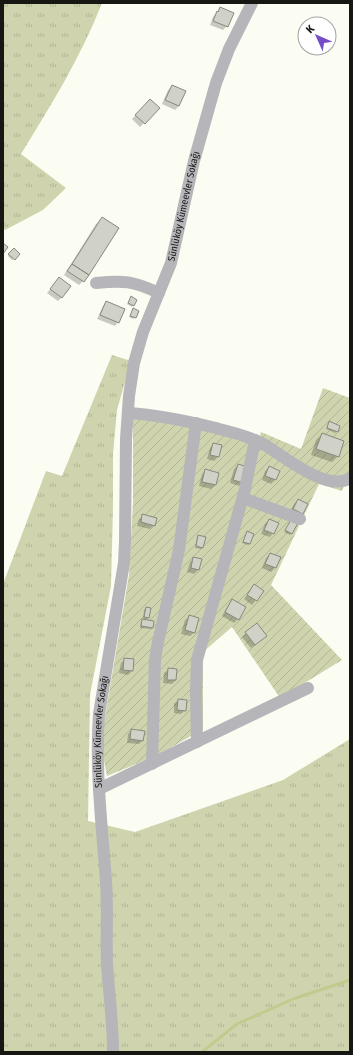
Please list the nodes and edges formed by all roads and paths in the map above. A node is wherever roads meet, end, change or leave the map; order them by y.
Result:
1 (252, 3) edge
2 (96, 283) dead end
3 (159, 293) junction
4 (128, 413) junction
5 (196, 423) junction
6 (255, 440) junction
7 (350, 478) edge
8 (243, 498) junction
9 (300, 519) dead end
10 (308, 688) dead end
11 (197, 742) junction
12 (152, 764) junction
13 (99, 789) junction
14 (113, 1052) edge

1 - 3 street, Sünlüköy Kümeevler Sokağı
2 - 3 street
3 - 4 street, Sünlüköy Kümeevler Sokağı
4 - 5 street
4 - 13 street, Sünlüköy Kümeevler Sokağı
5 - 6 street
5 - 12 street
6 - 7 street
6 - 8 street
8 - 9 street
8 - 11 street
10 - 11 street
11 - 12 street
12 - 13 street
13 - 14 street, Sünlüköy Kümeevler Sokağı

